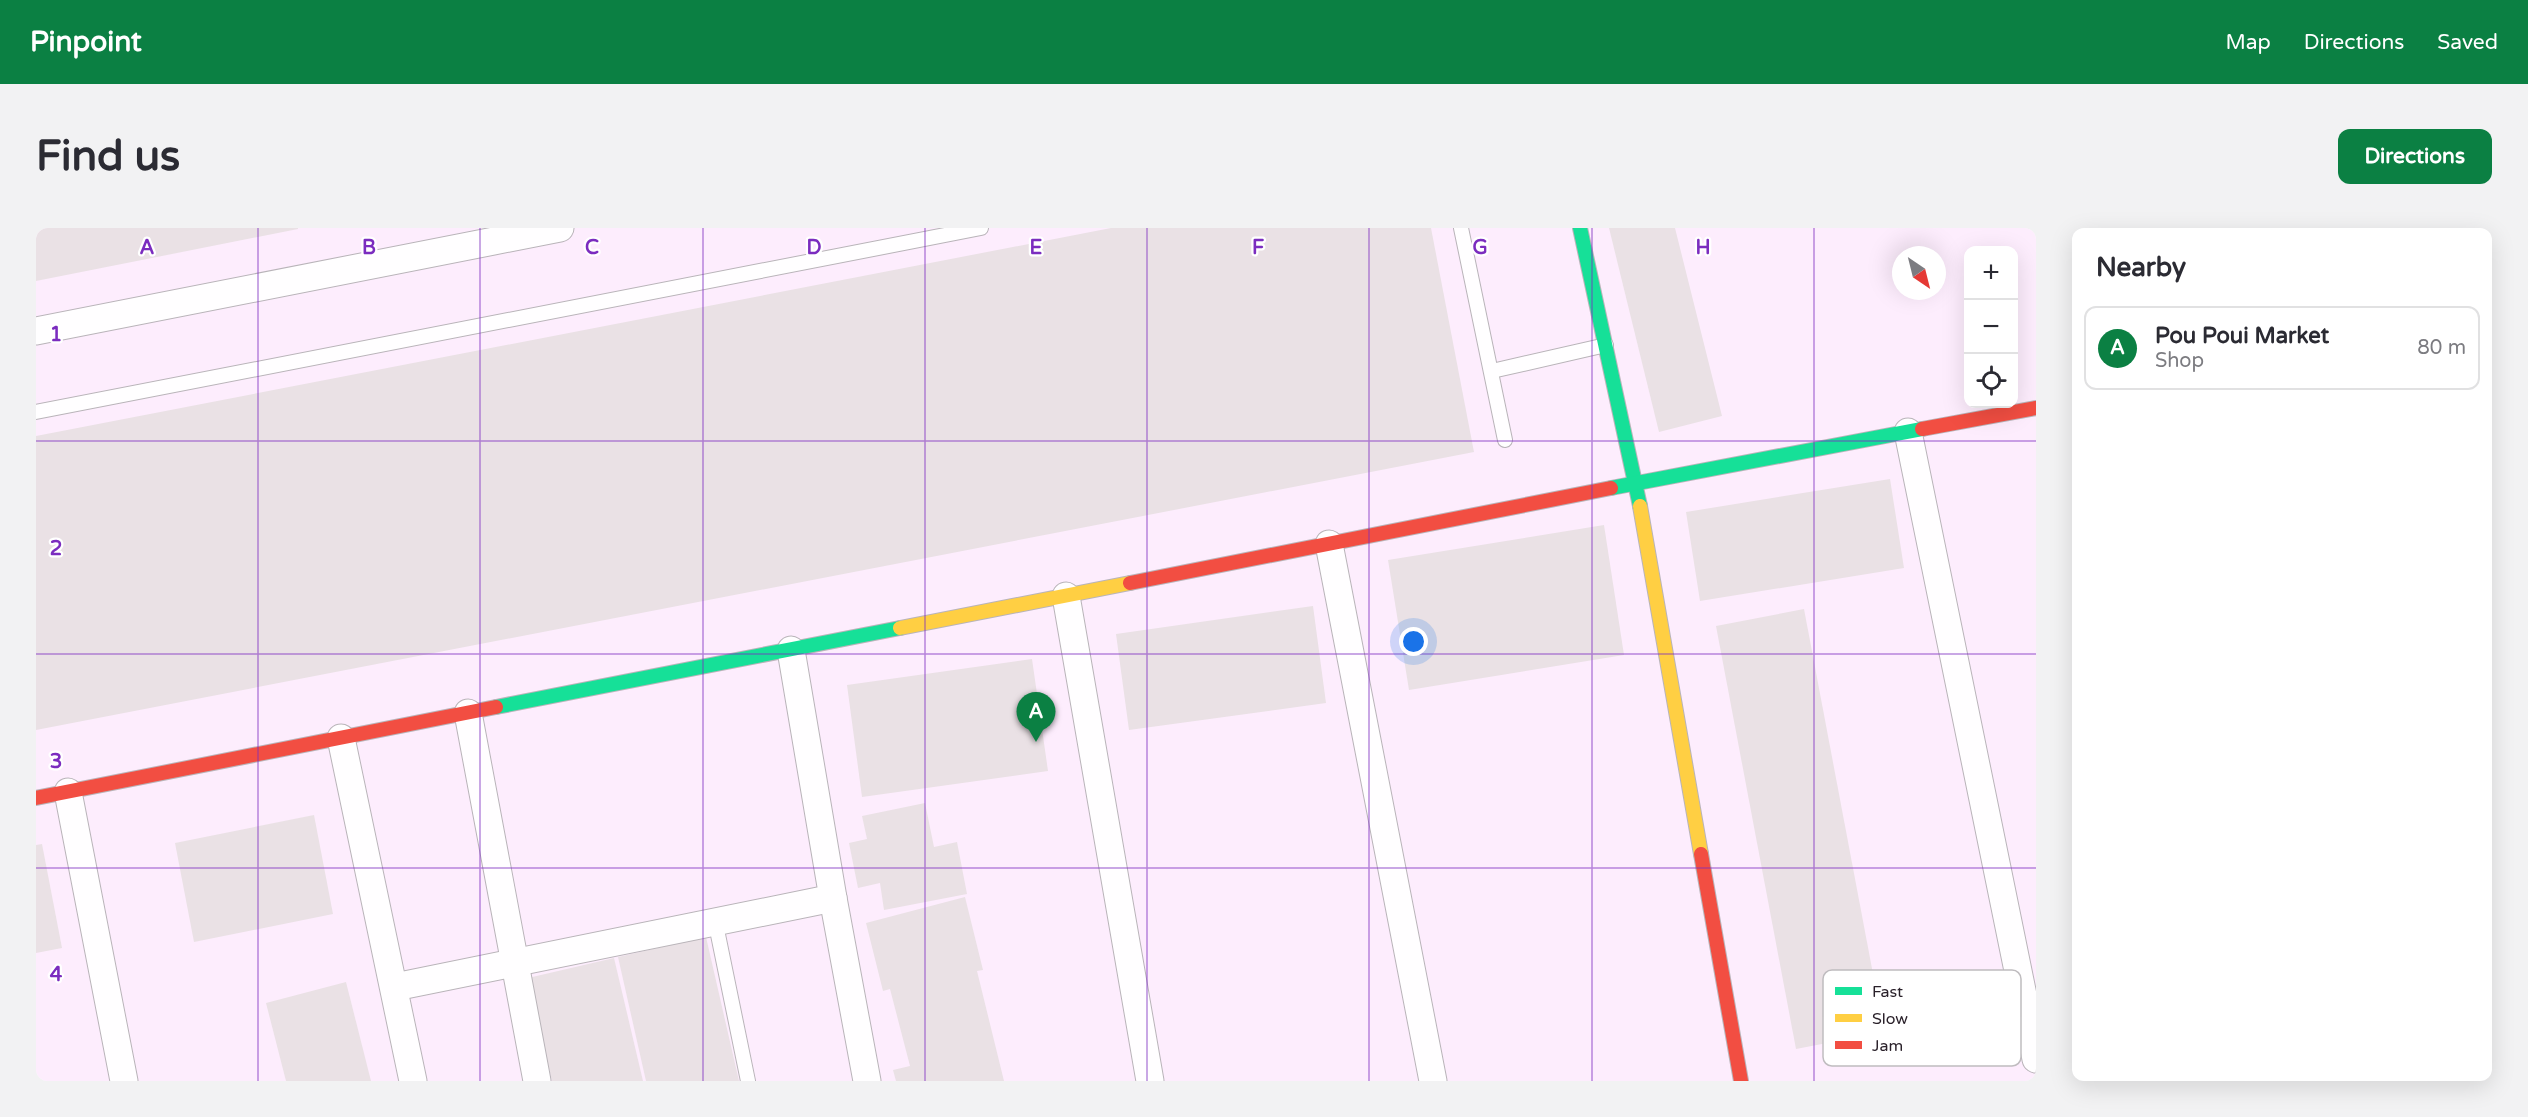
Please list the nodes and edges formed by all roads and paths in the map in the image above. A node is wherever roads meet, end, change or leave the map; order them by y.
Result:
1 (560, 228) edge
2 (981, 228) edge
3 (1461, 228) edge
4 (1580, 228) edge
5 (36, 331) edge
6 (1606, 345) junction
7 (1492, 371) junction
8 (2036, 408) edge
9 (36, 412) edge
10 (1908, 432) junction
11 (1505, 440) dead end
12 (1636, 483) junction
13 (1329, 544) junction
14 (1066, 596) junction
15 (792, 650) junction
16 (468, 713) junction
17 (341, 738) junction
18 (68, 792) junction
19 (36, 798) edge
20 (833, 898) junction
21 (715, 920) junction
22 (514, 961) junction
23 (2018, 970) edge
24 (2021, 986) edge
25 (395, 987) junction
26 (2036, 1059) edge
27 (124, 1081) edge
28 (413, 1081) edge
29 (537, 1081) edge
30 (748, 1081) edge
31 (867, 1081) edge
32 (1150, 1081) edge
33 (1434, 1081) edge
34 (1741, 1081) edge

1 - 5 street
2 - 9 lane
3 - 7 lane
4 - 6 street
6 - 7 lane
6 - 12 street
7 - 11 lane
8 - 10 street
10 - 12 street
10 - 23 street
12 - 13 street
12 - 34 street
13 - 14 street
13 - 33 street
14 - 15 street
14 - 32 street
15 - 16 street
15 - 20 street
16 - 17 street
16 - 22 street
17 - 18 street
17 - 25 street
18 - 19 street
18 - 27 street
20 - 21 street
20 - 31 street
21 - 22 street
21 - 30 lane
22 - 25 street
22 - 29 street
24 - 26 street
25 - 28 street

